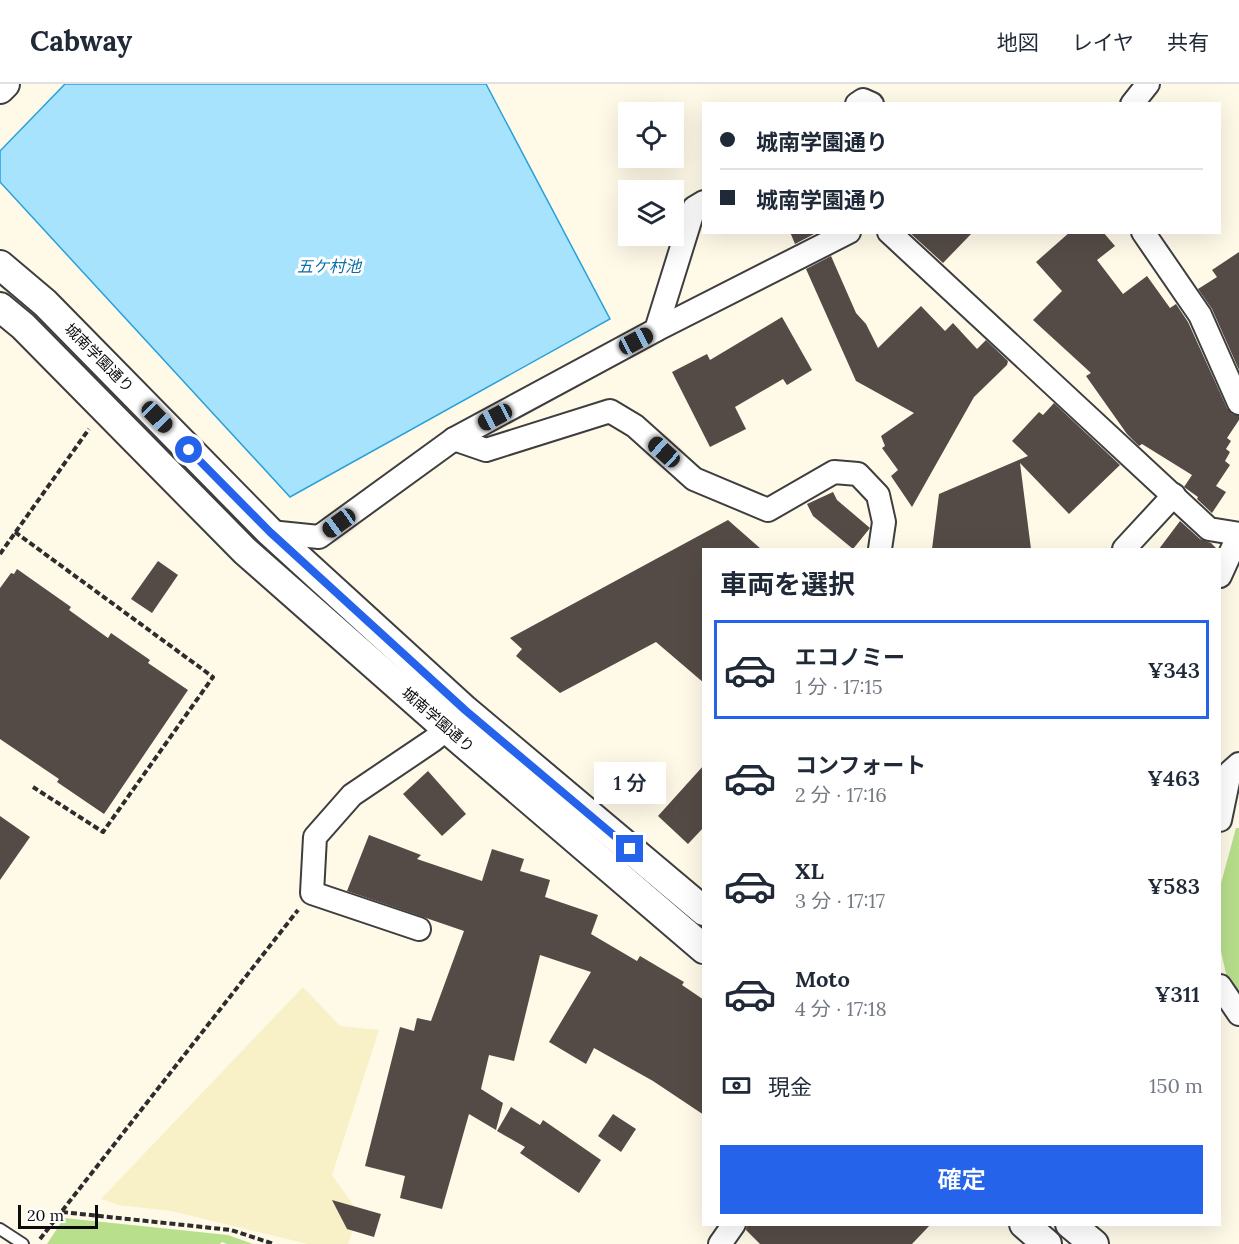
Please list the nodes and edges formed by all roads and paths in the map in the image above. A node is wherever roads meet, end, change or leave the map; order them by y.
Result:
1 (5, 84) edge
2 (1148, 84) edge
3 (0, 89) edge
4 (1134, 102) edge
5 (702, 202) edge
6 (845, 234) edge
7 (891, 234) edge
8 (1144, 234) edge
9 (0, 265) edge
10 (0, 307) edge
11 (656, 330) junction
12 (1239, 403) edge
13 (89, 429) dead end
14 (454, 439) junction
15 (1174, 495) junction
16 (15, 532) junction
17 (270, 532) junction
18 (1239, 534) edge
19 (880, 548) edge
20 (1125, 548) edge
21 (0, 554) edge
22 (1221, 574) edge
23 (447, 729) junction
24 (1239, 764) edge
25 (33, 787) dead end
26 (1221, 815) edge
27 (312, 892) junction
28 (702, 909) edge
29 (419, 929) dead end
30 (702, 947) edge
31 (1221, 987) edge
32 (1239, 1014) edge
33 (61, 1212) junction
34 (733, 1226) edge
35 (1026, 1226) edge
36 (1072, 1226) edge
37 (0, 1229) edge
38 (43, 1234) dead end
39 (23, 1244) edge
40 (274, 1244) edge
41 (720, 1244) edge
42 (1047, 1244) edge
43 (1094, 1244) edge

1 - 3 street
2 - 4 street
5 - 11 street
6 - 11 street
7 - 15 street
8 - 12 street
9 - 17 street, 城南学園通り
10 - 23 street, 城南学園通り
11 - 14 street
13 - 16 path
14 - 17 street
14 - 19 street
15 - 18 street
15 - 20 street
16 - 21 path
16 - 25 path
17 - 28 street, 城南学園通り
18 - 22 street
23 - 27 street
23 - 30 street, 城南学園通り
24 - 26 street
27 - 29 street
27 - 33 path
31 - 32 street
33 - 38 path
33 - 40 path
34 - 41 street
35 - 42 street
36 - 43 street
37 - 39 lane

